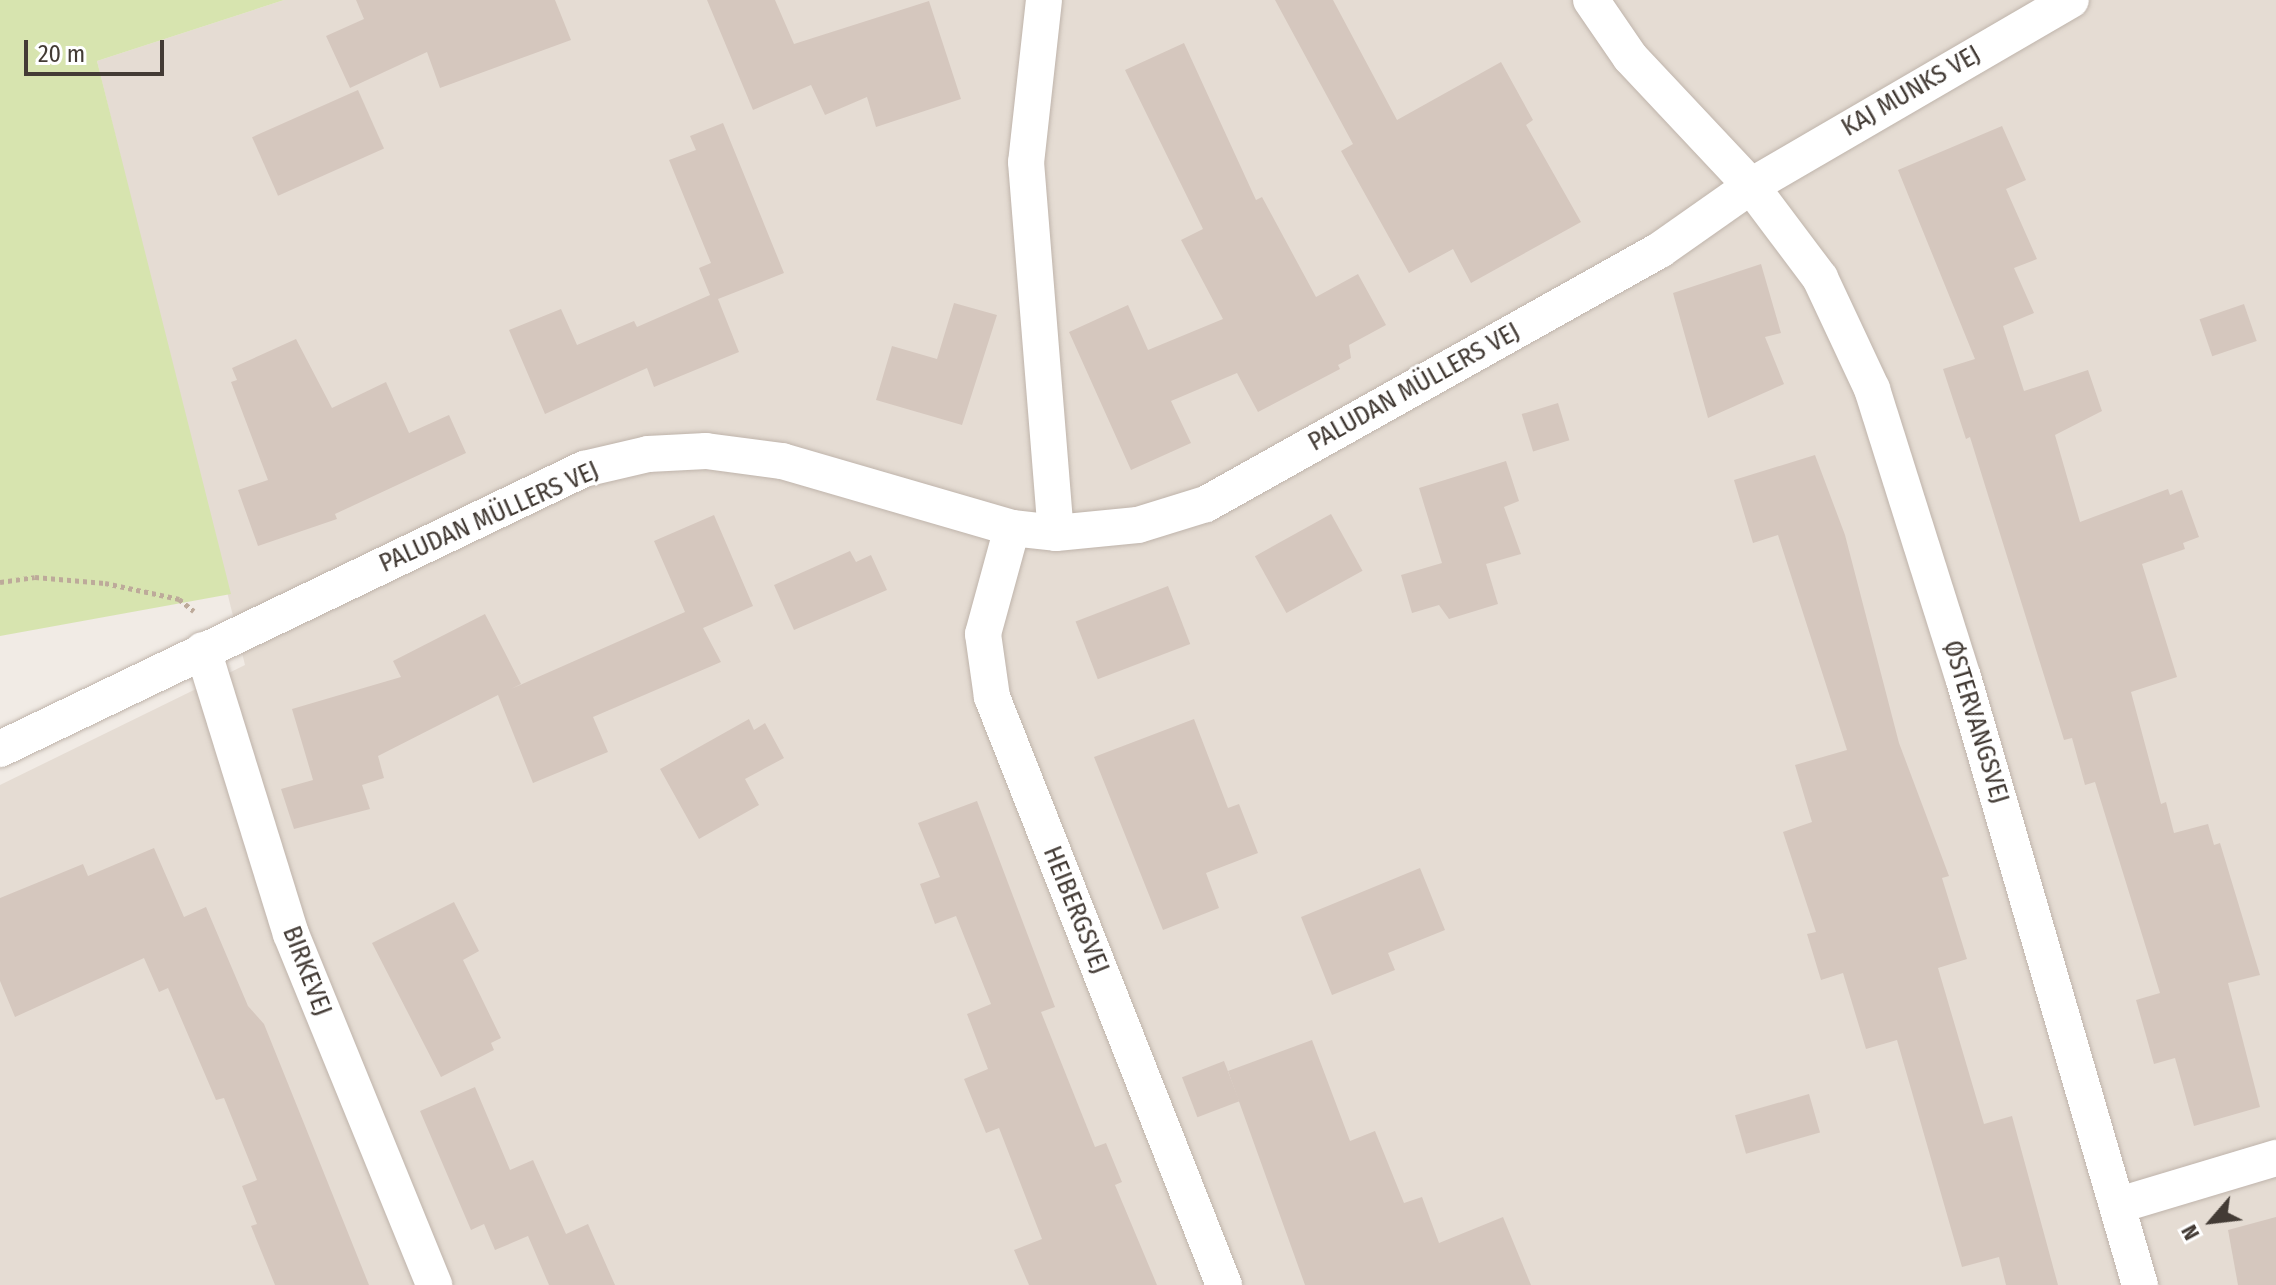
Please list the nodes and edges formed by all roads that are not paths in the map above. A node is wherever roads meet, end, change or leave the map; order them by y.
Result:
1 (1044, 0) edge
2 (1591, 0) edge
3 (2071, 0) edge
4 (1751, 186) junction
5 (1012, 528) junction
6 (1056, 533) junction
7 (217, 643) junction
8 (0, 749) edge
9 (2276, 1158) edge
10 (2119, 1205) junction
11 (434, 1285) edge
12 (1224, 1285) edge
13 (2140, 1285) edge

1 - 6 street
2 - 4 street, ØSTERVANGSVEJ
3 - 4 street, KAJ MUNKS VEJ
4 - 6 street, PALUDAN MÜLLERS VEJ
4 - 10 street, ØSTERVANGSVEJ
5 - 6 street, PALUDAN MÜLLERS VEJ
5 - 7 street, PALUDAN MÜLLERS VEJ
5 - 12 street, HEIBERGSVEJ
7 - 8 street, PALUDAN MÜLLERS VEJ
7 - 11 street, BIRKEVEJ
9 - 10 street
10 - 13 street, ØSTERVANGSVEJ

